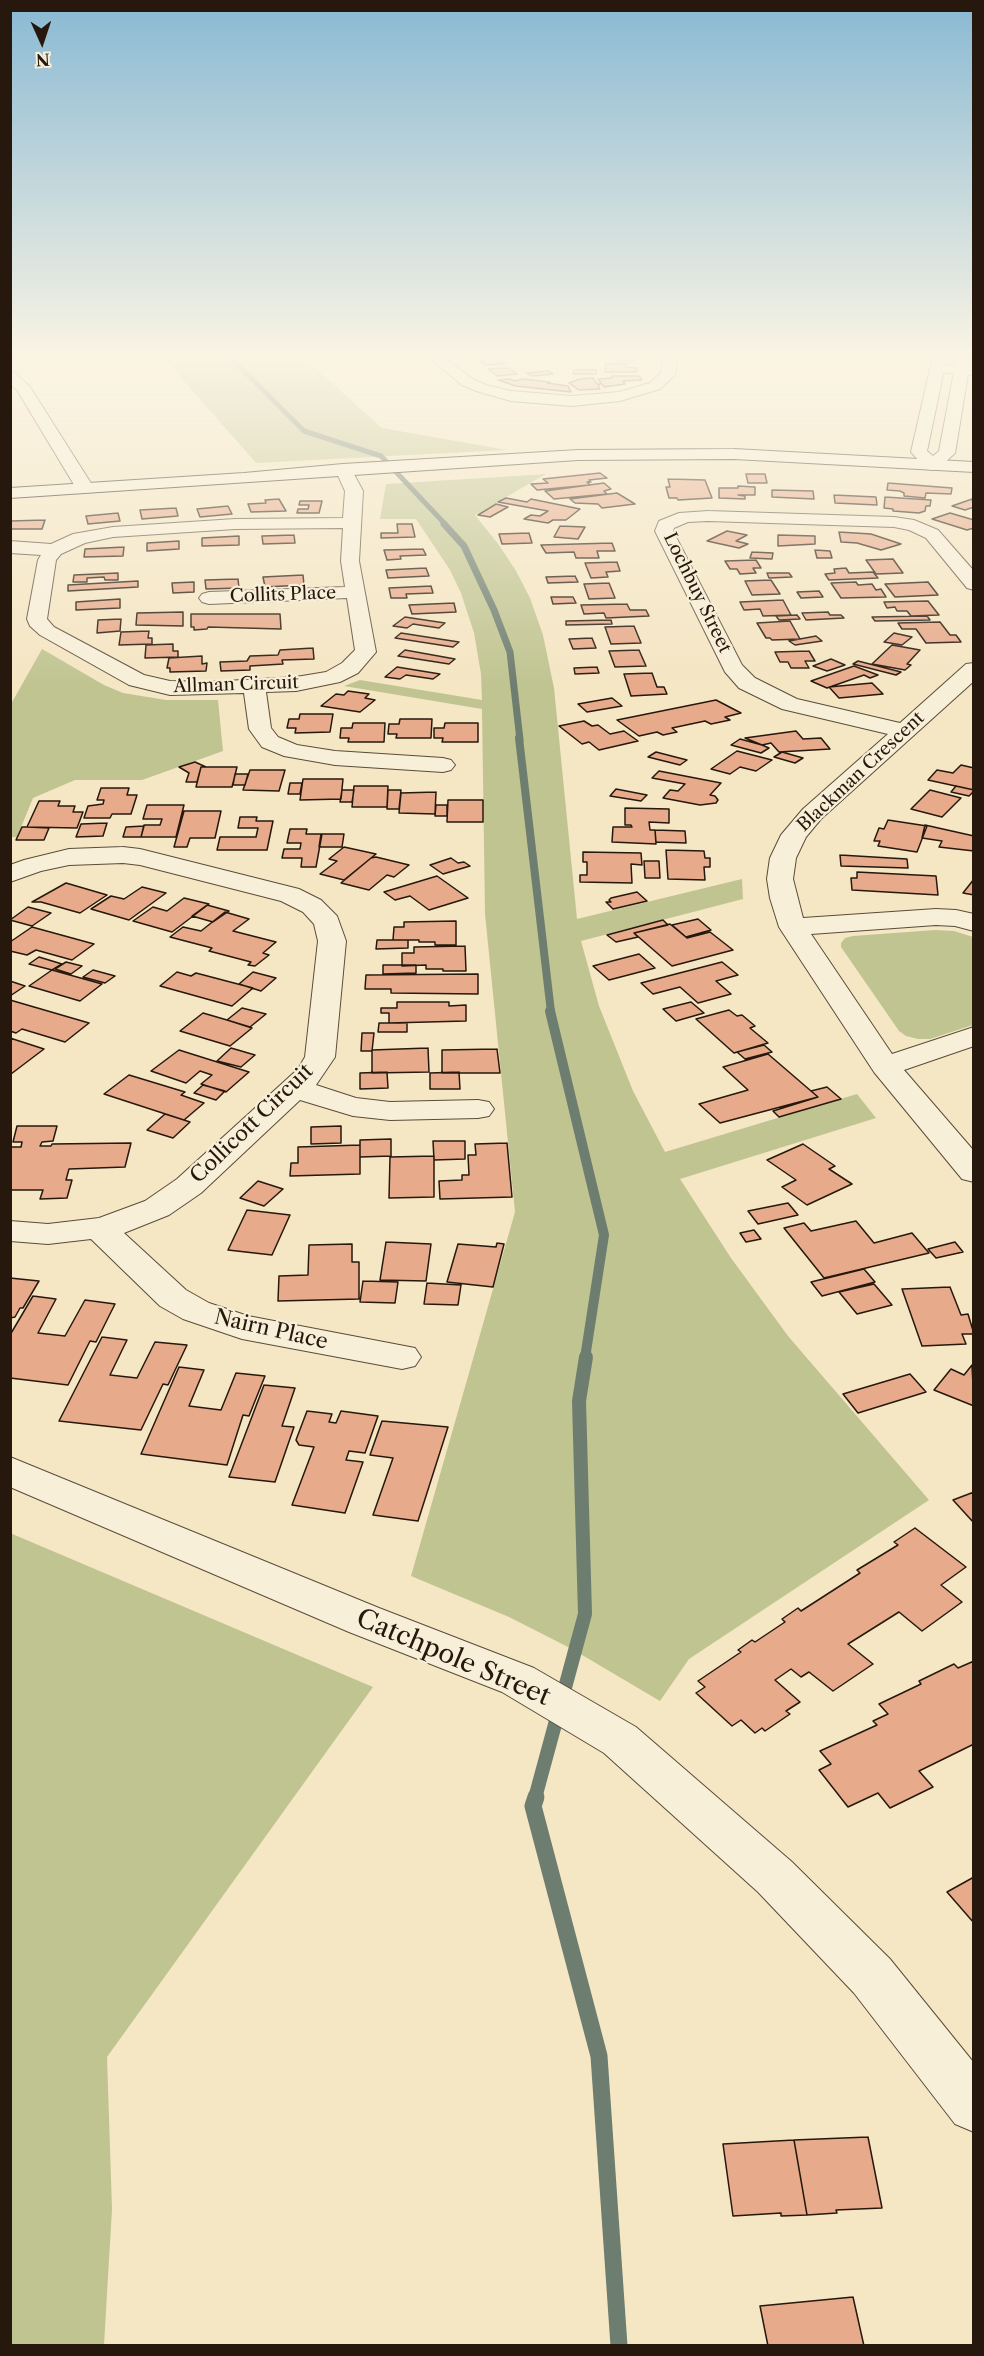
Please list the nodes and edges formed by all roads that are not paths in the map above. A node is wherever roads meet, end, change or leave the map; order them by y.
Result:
1 (72, 466) edge
2 (387, 466) edge
3 (952, 466) edge
4 (974, 467) edge
5 (343, 469) junction
6 (83, 484) junction
7 (10, 486) edge
8 (10, 494) edge
9 (352, 524) junction
10 (10, 547) edge
11 (54, 550) junction
12 (974, 584) edge
13 (356, 592) junction
14 (209, 598) dead end
15 (974, 669) edge
16 (254, 686) junction
17 (903, 731) junction
18 (444, 765) dead end
19 (10, 874) edge
20 (974, 923) edge
21 (793, 927) junction
22 (974, 1036) edge
23 (885, 1066) junction
24 (295, 1089) junction
25 (478, 1109) dead end
26 (974, 1172) edge
27 (99, 1228) junction
28 (10, 1231) edge
29 (402, 1357) dead end
30 (10, 1471) edge
31 (974, 2106) edge

1 - 6 street
2 - 5 street
3 - 4 street
5 - 6 street
5 - 9 street, Allman Circuit
6 - 7 street
6 - 8 street
9 - 11 street
9 - 13 street, Allman Circuit
10 - 11 street
11 - 16 street, Allman Circuit
12 - 17 street, Lochbuy Street
13 - 14 street, Collits Place
13 - 16 street, Allman Circuit
15 - 17 street, Blackman Crescent
16 - 18 street
17 - 21 street, Blackman Crescent
19 - 24 street, Collicott Circuit
20 - 21 street
21 - 23 street, Blackman Crescent
22 - 23 street
23 - 26 street, Blackman Crescent
24 - 25 street
24 - 27 street, Collicott Circuit
27 - 28 street, Collicott Circuit
27 - 29 street, Nairn Place
30 - 31 street, Catchpole Street

